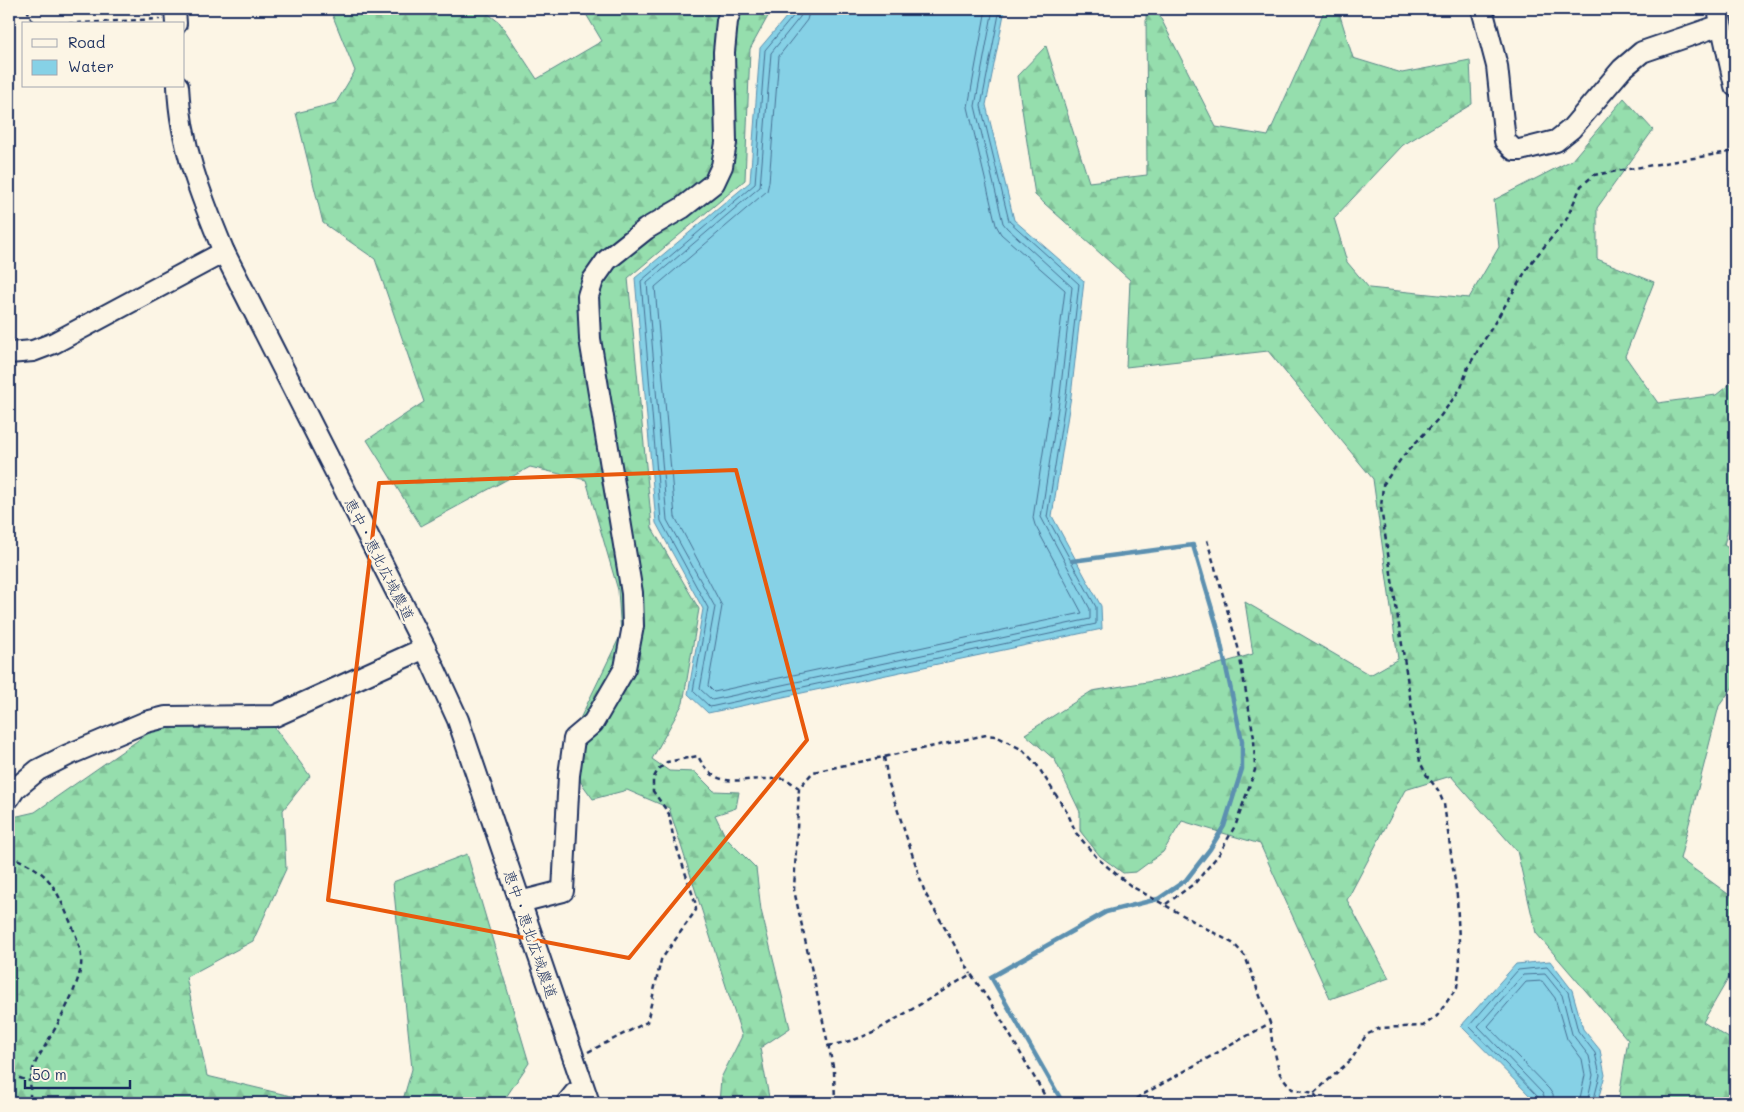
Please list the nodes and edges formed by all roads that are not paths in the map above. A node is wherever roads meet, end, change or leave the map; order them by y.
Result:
1 (731, 9) edge
2 (1482, 9) edge
3 (1720, 17) edge
4 (1735, 86) edge
5 (178, 88) edge
6 (224, 252) junction
7 (9, 352) edge
8 (425, 648) junction
9 (9, 798) edge
10 (520, 902) junction
11 (586, 1097) edge
12 (567, 1103) edge

1 - 10 street
2 - 3 street
3 - 4 street
5 - 6 street, 恵中・恵北広域農道
6 - 7 street
6 - 8 street, 恵中・恵北広域農道
8 - 9 street
8 - 10 street, 恵中・恵北広域農道
10 - 11 street, 恵中・恵北広域農道
11 - 12 street

